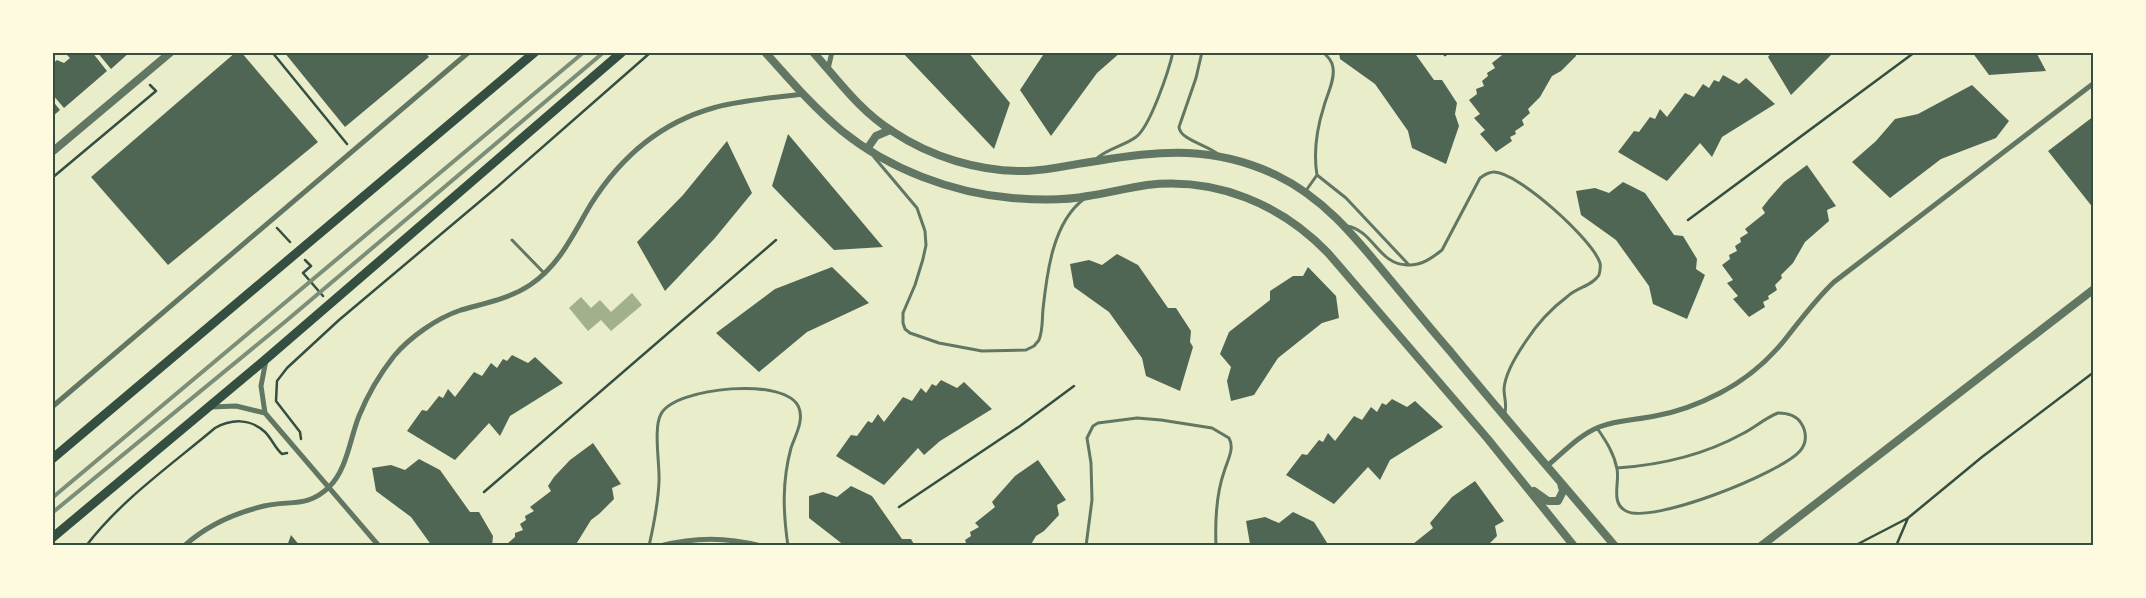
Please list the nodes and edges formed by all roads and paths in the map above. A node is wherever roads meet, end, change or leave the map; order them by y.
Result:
1 (171, 52) edge
2 (272, 52) edge
3 (469, 52) edge
4 (535, 52) edge
5 (622, 52) edge
6 (651, 52) edge
7 (765, 52) edge
8 (832, 52) edge
9 (1173, 52) edge
10 (1202, 52) edge
11 (1323, 52) edge
12 (1915, 52) edge
13 (816, 53) edge
14 (828, 69) junction
15 (143, 76) junction
16 (2094, 83) edge
17 (802, 94) junction
18 (890, 130) junction
19 (867, 148) junction
20 (52, 152) edge
21 (353, 152) junction
22 (1224, 158) junction
23 (1095, 161) junction
24 (1317, 175) junction
25 (52, 178) edge
26 (1305, 192) junction
27 (1087, 196) junction
28 (1688, 220) dead end
29 (1345, 225) junction
30 (512, 240) dead end
31 (776, 240) dead end
32 (1409, 265) junction
33 (545, 274) junction
34 (2094, 289) edge
35 (266, 359) junction
36 (2094, 372) edge
37 (1074, 386) dead end
38 (52, 407) edge
39 (207, 408) junction
40 (265, 413) junction
41 (1504, 416) junction
42 (1597, 428) junction
43 (293, 447) junction
44 (52, 459) edge
45 (1547, 466) junction
46 (1617, 468) junction
47 (1523, 483) junction
48 (1561, 483) junction
49 (328, 488) junction
50 (484, 492) dead end
51 (899, 508) dead end
52 (1908, 518) junction
53 (52, 538) edge
54 (86, 546) edge
55 (184, 546) edge
56 (379, 546) edge
57 (649, 546) edge
58 (660, 546) edge
59 (761, 546) edge
60 (788, 546) edge
61 (1086, 546) edge
62 (1216, 546) edge
63 (1574, 546) edge
64 (1614, 546) edge
65 (1761, 546) edge
66 (1854, 546) edge
67 (1896, 546) edge

1 - 15 street
2 - 21 path
3 - 21 street
4 - 44 main road
5 - 35 main road
6 - 43 path
7 - 17 street
8 - 14 street
9 - 23 lane
10 - 22 lane
11 - 24 lane
12 - 28 path
13 - 14 street
14 - 18 street
15 - 20 street
15 - 25 path
16 - 42 street
17 - 19 street
17 - 33 street
18 - 19 street
18 - 23 street
19 - 27 street
19 - 27 lane
21 - 38 street
22 - 23 street
22 - 26 street
24 - 26 lane
24 - 32 lane
26 - 29 street
27 - 47 street
29 - 32 lane
29 - 41 street
30 - 33 lane
31 - 50 path
32 - 41 lane
33 - 49 street
34 - 65 street
35 - 39 main road
35 - 40 street
36 - 52 path
37 - 51 path
39 - 40 street
39 - 53 main road
40 - 43 street
41 - 45 street
42 - 45 street
42 - 46 lane
43 - 49 street
43 - 54 path
45 - 48 street
46 - 46 lane
47 - 48 street
47 - 63 street
48 - 64 street
49 - 55 street
49 - 56 street
52 - 66 path
52 - 67 path
57 - 60 lane
58 - 59 street
61 - 62 lane

